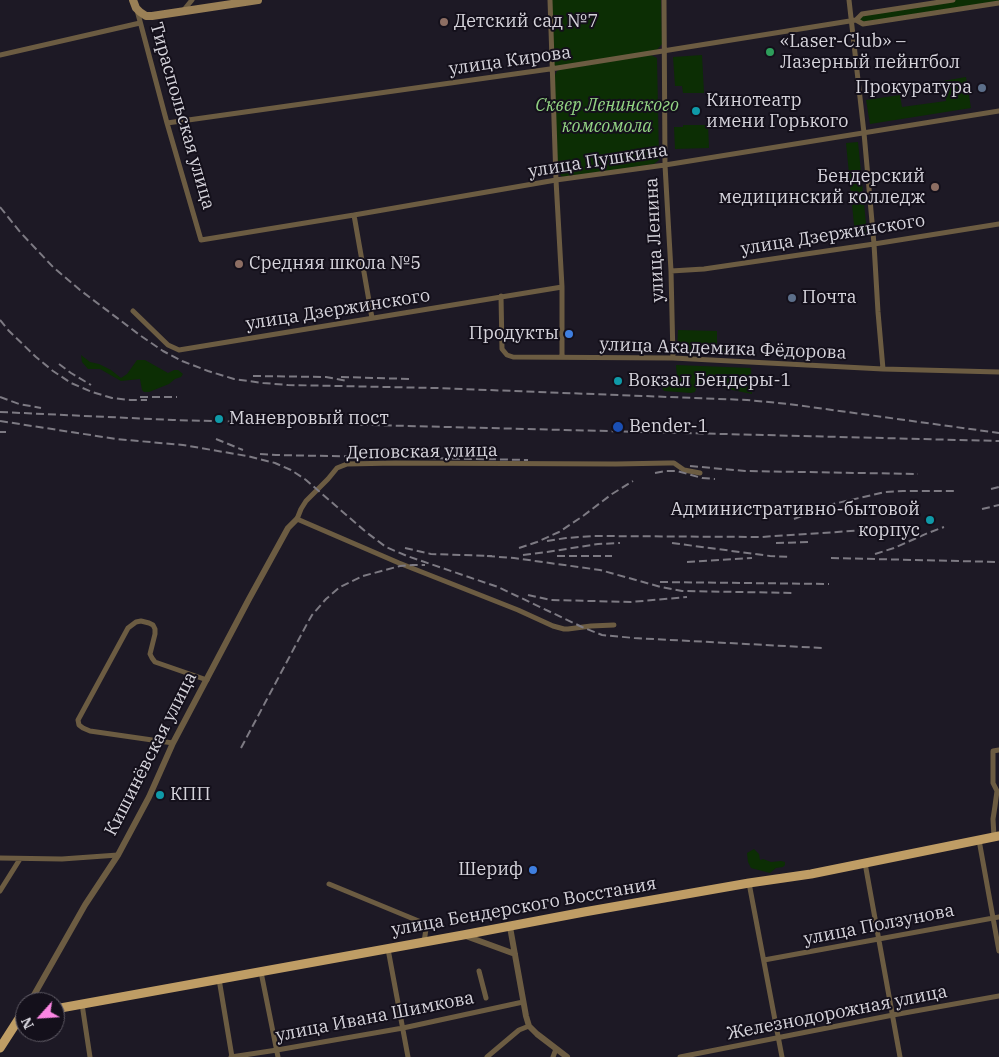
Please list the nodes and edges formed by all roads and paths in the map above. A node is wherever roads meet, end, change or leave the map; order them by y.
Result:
1 (192, 0) edge
2 (258, 0) edge
3 (550, 0) edge
4 (664, 0) edge
5 (848, 0) edge
6 (953, 0) edge
7 (999, 3) edge
8 (135, 4) edge
9 (183, 11) junction
10 (854, 20) junction
11 (140, 23) junction
12 (665, 51) junction
13 (0, 56) edge
14 (553, 68) junction
15 (999, 111) edge
16 (167, 123) junction
17 (864, 133) junction
18 (665, 165) junction
19 (556, 180) junction
20 (354, 215) junction
21 (999, 224) edge
22 (202, 240) joint
23 (874, 244) junction
24 (670, 271) junction
25 (562, 287) junction
26 (501, 296) junction
27 (133, 310) dead end
28 (372, 318) junction
29 (562, 357) junction
30 (673, 358) junction
31 (883, 369) junction
32 (999, 372) edge
33 (700, 472) dead end
34 (296, 519) junction
35 (614, 625) dead end
36 (207, 680) junction
37 (173, 743) junction
38 (999, 750) edge
39 (996, 836) edge
40 (979, 840) junction
41 (118, 855) junction
42 (0, 858) edge
43 (20, 858) junction
44 (865, 863) junction
45 (749, 883) junction
46 (329, 884) dead end
47 (0, 891) edge
48 (999, 917) edge
49 (993, 918) junction
50 (510, 927) junction
51 (463, 936) junction
52 (879, 939) junction
53 (424, 942) junction
54 (388, 949) junction
55 (999, 951) edge
56 (515, 954) junction
57 (764, 960) junction
58 (479, 971) dead end
59 (261, 972) junction
60 (218, 979) junction
61 (36, 992) edge
62 (999, 996) edge
63 (486, 998) dead end
64 (523, 1002) junction
65 (82, 1004) junction
66 (65, 1007) edge
67 (893, 1015) junction
68 (15, 1026) edge
69 (530, 1026) junction
70 (403, 1028) junction
71 (779, 1038) junction
72 (0, 1048) edge
73 (556, 1049) junction
74 (277, 1050) junction
75 (90, 1057) edge
76 (231, 1057) edge
77 (278, 1057) edge
78 (408, 1057) edge
79 (487, 1057) edge
80 (553, 1057) edge
81 (567, 1057) edge
82 (680, 1057) edge
83 (782, 1057) edge
84 (900, 1057) edge

1 - 9 street
2 - 9 main road
3 - 14 street
4 - 12 street, улица Ленина
5 - 10 street
6 - 10 street, улица Кирова
7 - 10 street, улица Кирова
8 - 9 main road
8 - 11 street, Тираспольская улица
10 - 12 street, улица Кирова
10 - 17 street
11 - 13 street
11 - 16 street, Тираспольская улица
12 - 14 street, улица Кирова
12 - 18 street, улица Ленина
14 - 16 street, улица Кирова
14 - 19 street
15 - 17 street, улица Пушкина
16 - 22 street, Тираспольская улица
17 - 18 street, улица Пушкина
17 - 23 street
18 - 19 street, улица Пушкина
18 - 24 street, улица Ленина
19 - 20 street, улица Пушкина
19 - 25 street
20 - 22 street, улица Пушкина
20 - 28 street
21 - 23 street, улица Дзержинского
23 - 24 street, улица Дзержинского
23 - 31 street
24 - 30 street, улица Ленина
25 - 26 street, улица Дзержинского
25 - 29 street
26 - 28 street, улица Дзержинского
26 - 29 street, улица Академика Фёдорова
27 - 28 street, улица Дзержинского
29 - 30 street, улица Академика Фёдорова
30 - 31 street, улица Академика Фёдорова
31 - 32 street, улица Академика Фёдорова
33 - 34 street, Деповская улица
34 - 35 street
34 - 36 street, Кишинёвская улица
36 - 37 street, Кишинёвская улица
36 - 37 street
37 - 41 street, Кишинёвская улица
38 - 39 street
39 - 40 main road, улица Бендерского Восстания
40 - 44 main road, улица Бендерского Восстания
40 - 49 street
41 - 43 street
41 - 61 street, Кишинёвская улица
42 - 43 street
43 - 47 street
44 - 45 main road, улица Бендерского Восстания
44 - 52 street
45 - 50 main road, улица Бендерского Восстания
45 - 57 street
46 - 53 street
48 - 49 street, улица Ползунова
49 - 52 street, улица Ползунова
49 - 55 street
50 - 51 main road, улица Бендерского Восстания
50 - 56 street
51 - 53 main road, улица Бендерского Восстания
51 - 56 street
52 - 57 street, улица Ползунова
52 - 67 street
53 - 54 main road, улица Бендерского Восстания
54 - 59 main road, улица Бендерского Восстания
54 - 70 street
56 - 64 street
57 - 71 street
58 - 63 street
59 - 60 main road, улица Бендерского Восстания
59 - 74 street
60 - 65 main road, улица Бендерского Восстания
60 - 76 street
62 - 67 street, Железнодорожная улица
64 - 69 street
64 - 70 street, улица Ивана Шимкова
65 - 66 main road, улица Бендерского Восстания
65 - 75 street
67 - 71 street, Железнодорожная улица
67 - 84 street
68 - 72 main road
69 - 73 street
69 - 79 street
70 - 74 street, улица Ивана Шимкова
70 - 78 street
71 - 82 street, Железнодорожная улица
71 - 83 street
73 - 80 street
73 - 81 street
74 - 76 street, улица Ивана Шимкова
74 - 77 street

